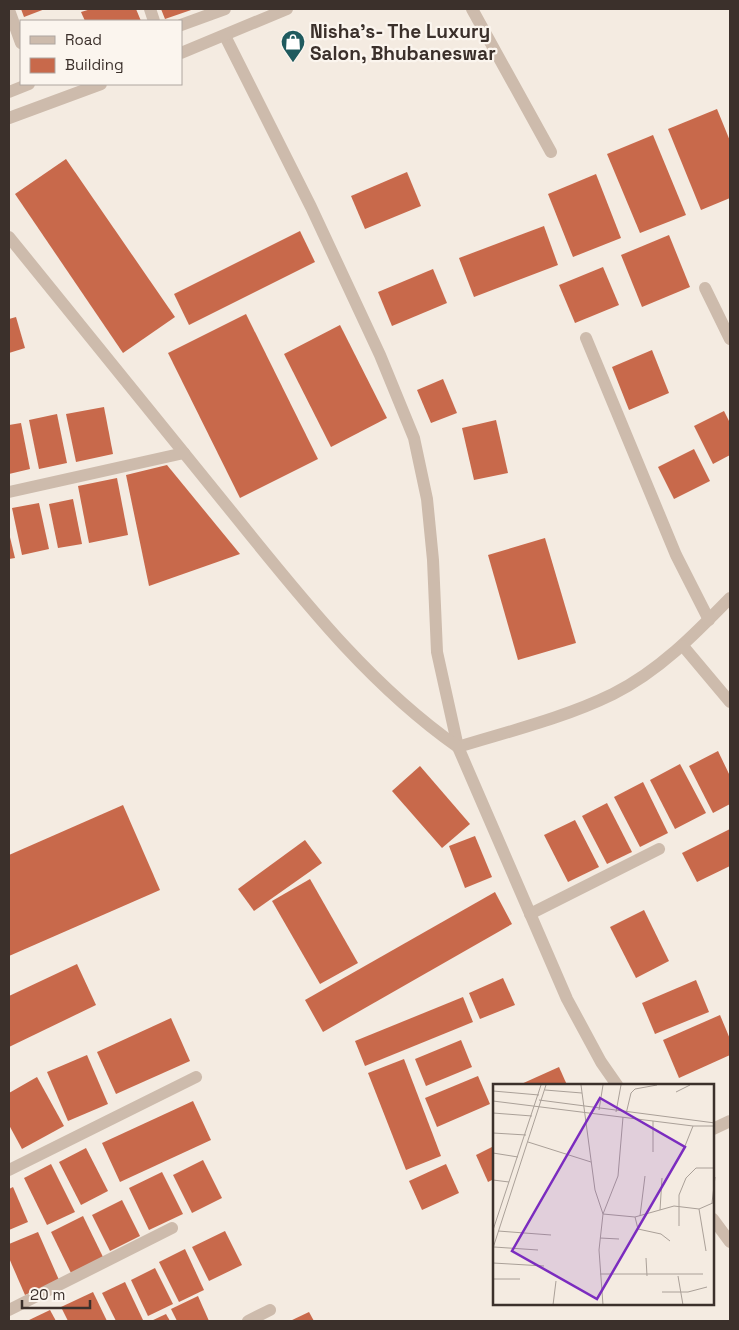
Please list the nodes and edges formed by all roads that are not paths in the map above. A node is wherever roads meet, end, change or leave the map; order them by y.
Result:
1 (225, 9) edge
2 (287, 9) edge
3 (472, 9) edge
4 (9, 10) edge
5 (182, 25) edge
6 (225, 36) junction
7 (20, 40) edge
8 (182, 53) edge
9 (26, 85) edge
10 (98, 85) edge
11 (9, 92) edge
12 (9, 118) edge
13 (551, 152) dead end
14 (9, 237) edge
15 (705, 288) dead end
16 (586, 338) dead end
17 (730, 339) edge
18 (184, 453) junction
19 (9, 492) edge
20 (730, 598) edge
21 (709, 620) junction
22 (683, 646) junction
23 (730, 702) edge
24 (458, 747) junction
25 (659, 849) dead end
26 (530, 914) junction
27 (196, 1077) dead end
28 (616, 1084) edge
29 (730, 1121) edge
30 (714, 1129) edge
31 (9, 1170) edge
32 (714, 1219) edge
33 (172, 1228) dead end
34 (730, 1242) edge
35 (9, 1310) edge
36 (270, 1310) dead end
37 (248, 1321) edge

1 - 5 street
2 - 6 street
3 - 13 street
4 - 7 street
6 - 8 street
6 - 24 street
9 - 11 street
10 - 12 street
14 - 18 street
15 - 17 street
16 - 21 street
18 - 19 street
18 - 24 street
20 - 21 street
21 - 22 street
22 - 23 street
22 - 24 street
24 - 26 street
25 - 26 street
26 - 28 street
27 - 31 street
29 - 30 street
32 - 34 street
33 - 35 street
36 - 37 street

